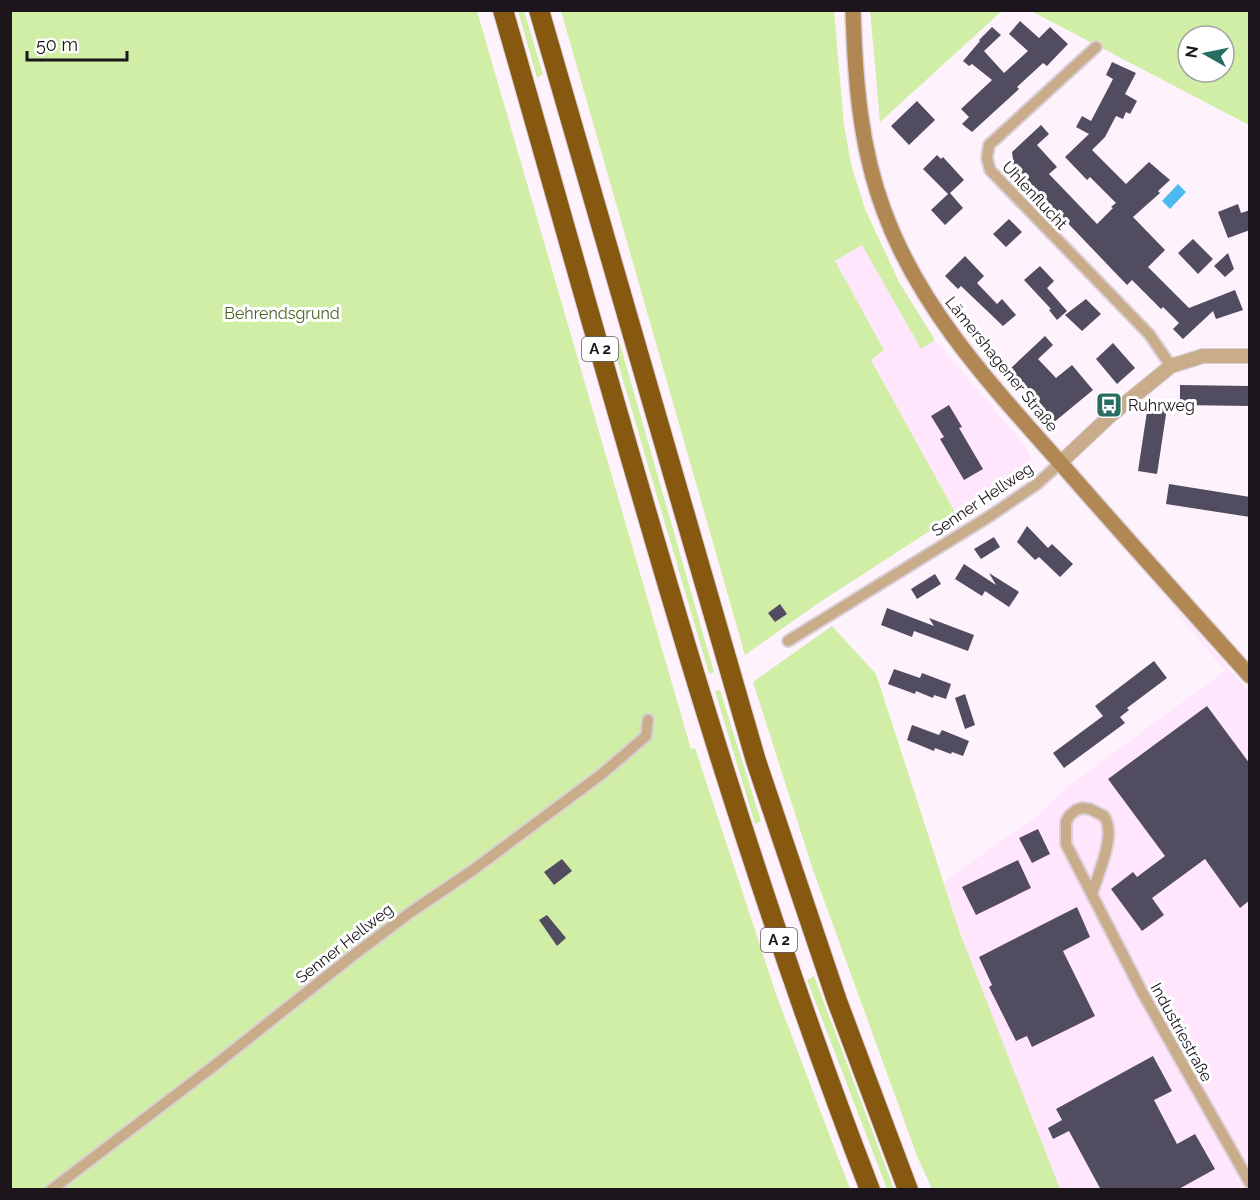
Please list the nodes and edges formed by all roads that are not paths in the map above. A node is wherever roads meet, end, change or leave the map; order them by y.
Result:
1 (503, 10) edge
2 (538, 10) edge
3 (852, 10) edge
4 (1096, 47) dead end
5 (1250, 356) edge
6 (1171, 366) junction
7 (1060, 463) junction
8 (788, 641) dead end
9 (1250, 676) edge
10 (648, 720) dead end
11 (1092, 894) junction
12 (1250, 1184) edge
13 (51, 1190) edge
14 (870, 1190) edge
15 (908, 1190) edge

1 - 14 highway, A 2
2 - 15 highway, A 2
3 - 7 main road, Lämershagener Straße
4 - 6 street, Uhlenflucht
5 - 6 street, Senner Hellweg
6 - 7 street, Senner Hellweg
7 - 8 street, Senner Hellweg
7 - 9 main road, Lämershagener Straße
10 - 13 street, Senner Hellweg
11 - 11 street, Industriestraße
11 - 12 street, Industriestraße

